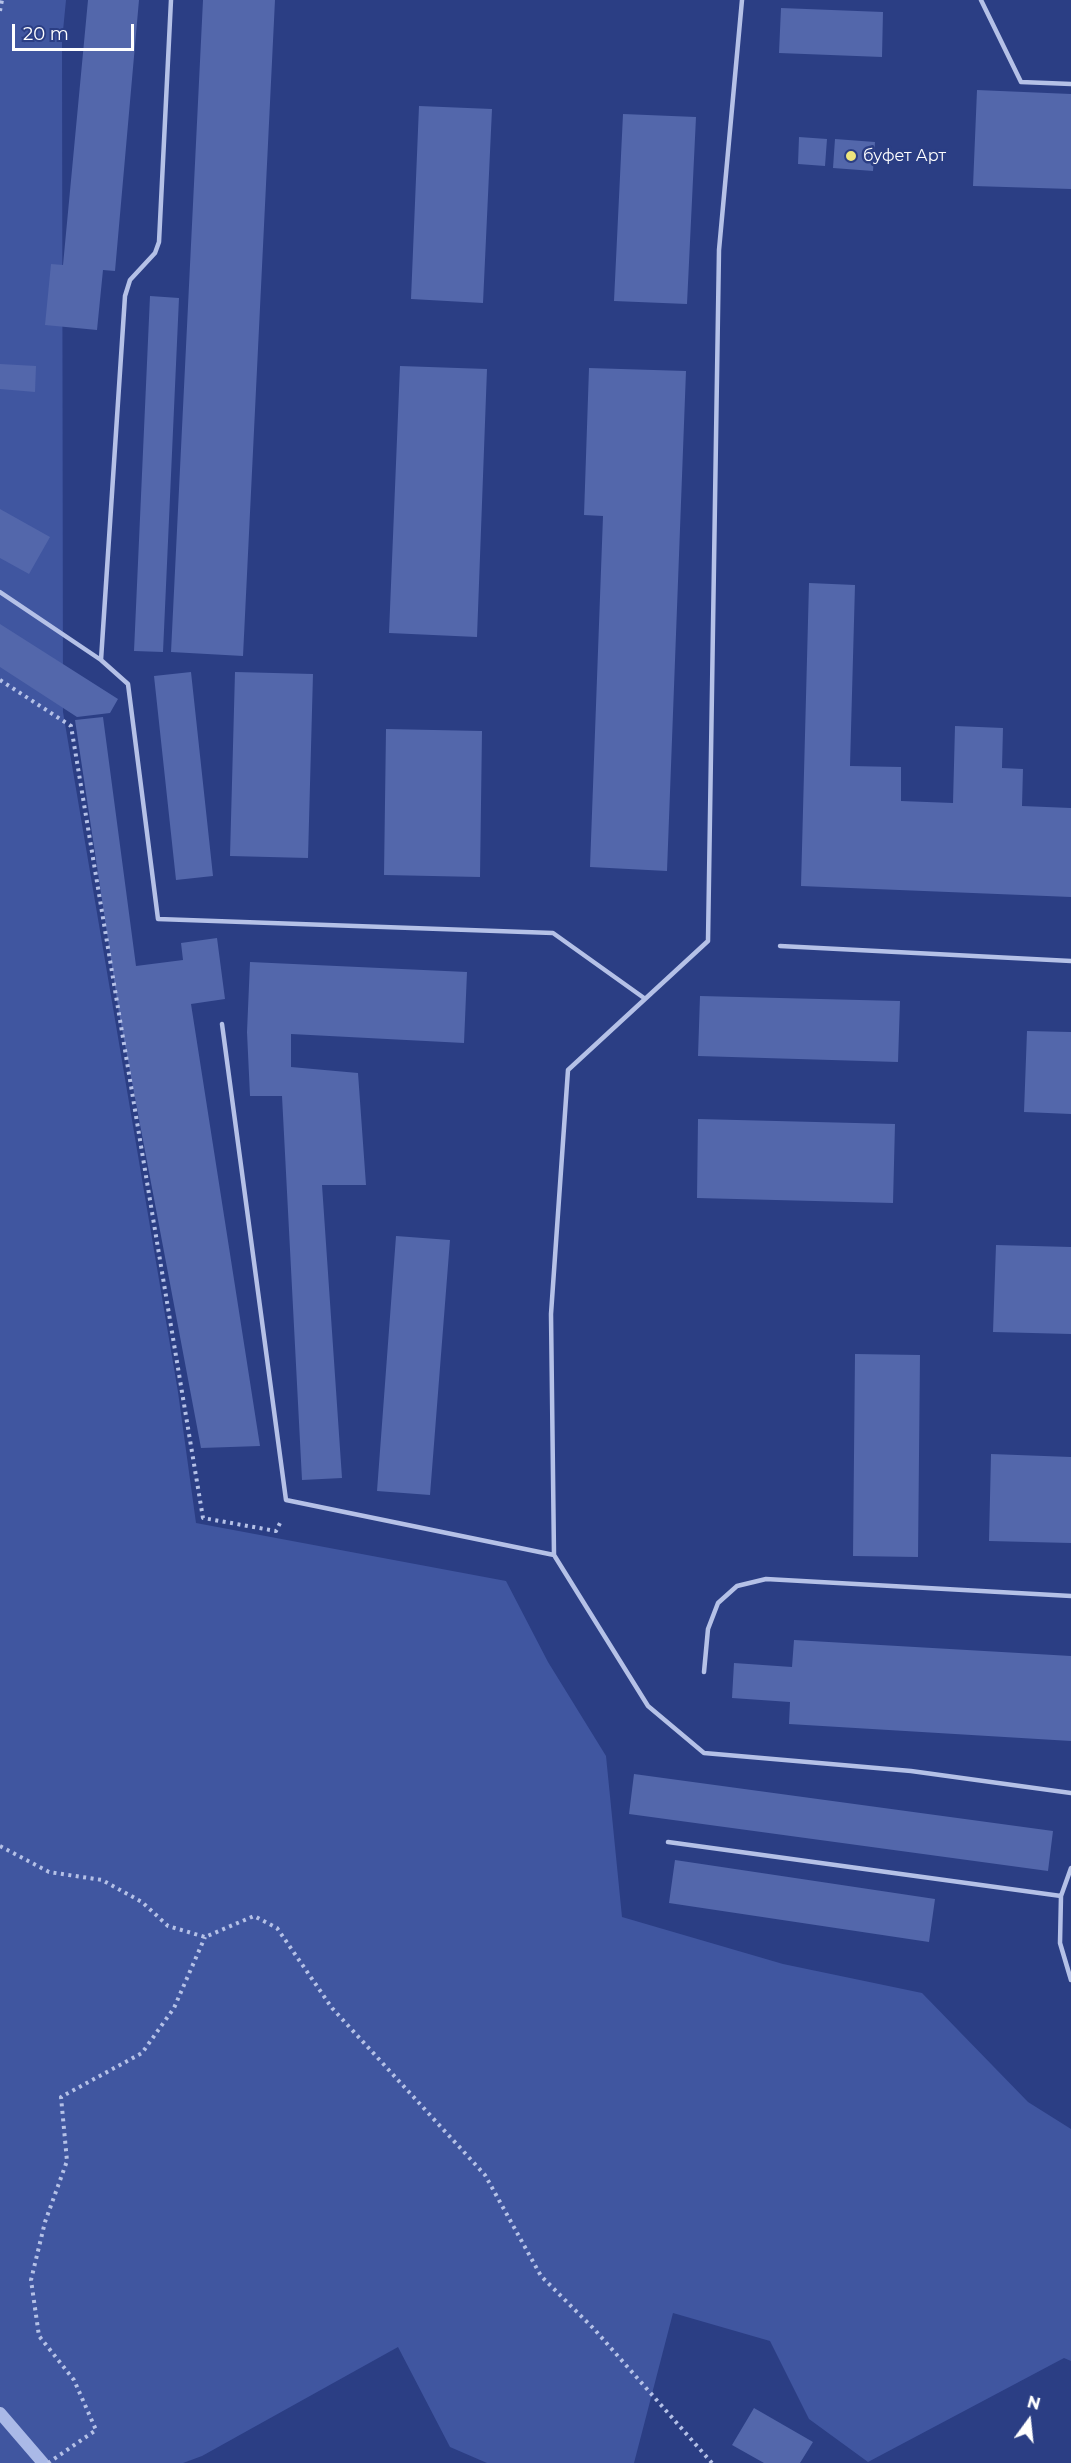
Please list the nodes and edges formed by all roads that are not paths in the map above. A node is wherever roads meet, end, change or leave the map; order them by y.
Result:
1 (171, 0) edge
2 (742, 0) edge
3 (981, 0) edge
4 (1071, 84) edge
5 (0, 592) edge
6 (102, 660) junction
7 (780, 946) dead end
8 (1071, 961) edge
9 (644, 998) junction
10 (222, 1024) dead end
11 (554, 1555) junction
12 (1071, 1596) edge
13 (704, 1672) dead end
14 (1071, 1793) edge
15 (668, 1842) dead end
16 (1071, 1868) edge
17 (1060, 1896) junction
18 (1071, 1980) edge

1 - 6 lane
2 - 9 lane
3 - 4 lane
5 - 6 lane
6 - 9 lane
7 - 8 lane
9 - 11 lane
10 - 11 lane
11 - 14 lane
12 - 13 lane
15 - 17 lane
16 - 17 lane
17 - 18 lane

